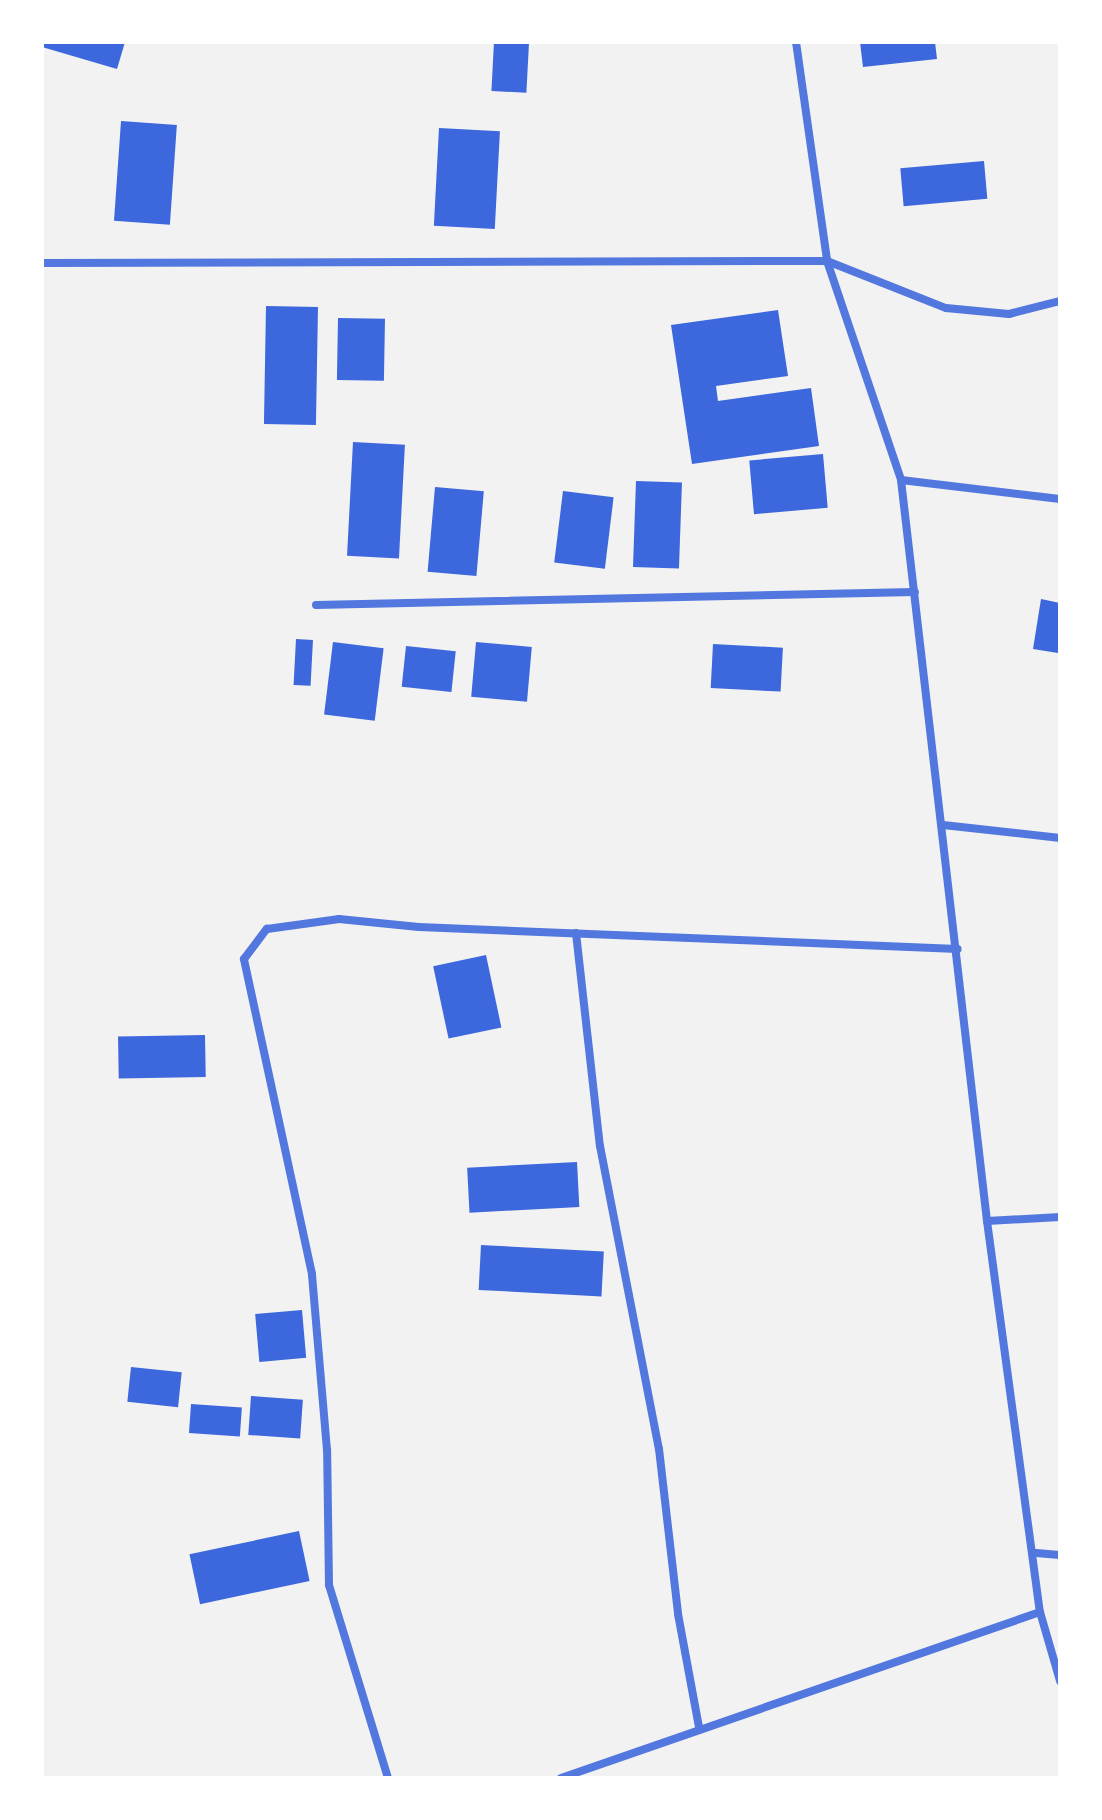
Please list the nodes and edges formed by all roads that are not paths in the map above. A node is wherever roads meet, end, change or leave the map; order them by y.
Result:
1 (796, 42) edge
2 (827, 261) junction
3 (42, 263) edge
4 (1060, 301) edge
5 (901, 480) junction
6 (1060, 499) edge
7 (915, 592) junction
8 (316, 605) dead end
9 (943, 825) junction
10 (1060, 838) edge
11 (576, 933) junction
12 (958, 949) junction
13 (1060, 1217) edge
14 (987, 1221) junction
15 (1036, 1553) junction
16 (1060, 1555) edge
17 (1040, 1612) junction
18 (1060, 1681) edge
19 (699, 1727) junction
20 (388, 1778) edge
21 (561, 1778) edge

1 - 2 street
2 - 3 street
2 - 4 street
2 - 5 street
5 - 6 street
5 - 7 street
7 - 8 street
7 - 9 street
9 - 10 street
9 - 12 street
11 - 12 street
11 - 19 street
11 - 20 street
12 - 14 street
13 - 14 street
14 - 15 street
15 - 16 street
15 - 17 street
17 - 18 street
17 - 19 street
19 - 21 street

